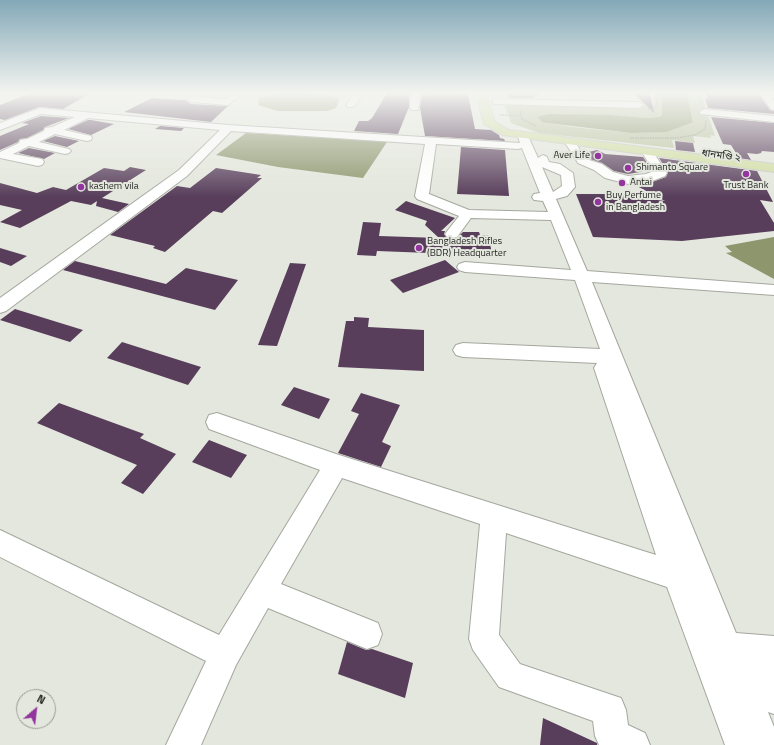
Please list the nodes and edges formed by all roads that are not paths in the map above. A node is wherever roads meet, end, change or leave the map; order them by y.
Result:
1 (37, 128) edge
2 (59, 128) edge
3 (78, 128) edge
4 (228, 128) joint
5 (495, 128) edge
6 (511, 128) edge
7 (53, 131) junction
8 (513, 131) junction
9 (0, 137) edge
10 (431, 142) junction
11 (569, 142) junction
12 (26, 143) junction
13 (65, 151) dead end
14 (648, 151) junction
15 (1, 155) edge
16 (543, 159) dead end
17 (38, 162) dead end
18 (774, 163) edge
19 (774, 168) edge
20 (544, 197) junction
21 (467, 214) junction
22 (552, 216) junction
23 (452, 234) dead end
24 (465, 267) dead end
25 (577, 275) junction
26 (774, 290) edge
27 (0, 307) edge
28 (463, 350) dead end
29 (600, 356) junction
30 (217, 422) dead end
31 (336, 465) junction
32 (494, 517) junction
33 (0, 543) edge
34 (677, 576) junction
35 (262, 591) junction
36 (367, 634) dead end
37 (225, 654) junction
38 (745, 667) edge
39 (183, 745) edge
40 (632, 745) edge
41 (742, 745) edge
42 (764, 745) edge

1 - 7 street
2 - 7 street
3 - 7 street
4 - 10 street
4 - 27 street
5 - 8 main road, ধানমণ্ডি ২
6 - 8 main road
7 - 12 street
8 - 10 street
8 - 11 main road, ধানমণ্ডি ২
8 - 18 main road, ধানমণ্ডি ২
8 - 20 street
9 - 12 street
10 - 21 street
11 - 14 main road, ধানমণ্ডি ২
11 - 14 street
12 - 13 street
12 - 15 street
14 - 19 main road, ধানমণ্ডি ২
15 - 17 street
16 - 20 street
20 - 22 street
21 - 22 street
21 - 23 street
22 - 25 street
24 - 25 street
25 - 26 street
25 - 29 street
25 - 38 street
28 - 29 street
29 - 34 street
30 - 31 street
31 - 32 street
31 - 35 street
32 - 34 street
32 - 40 street
33 - 37 street
34 - 38 street
35 - 36 street
35 - 37 street
37 - 39 street
38 - 41 street
38 - 42 street

